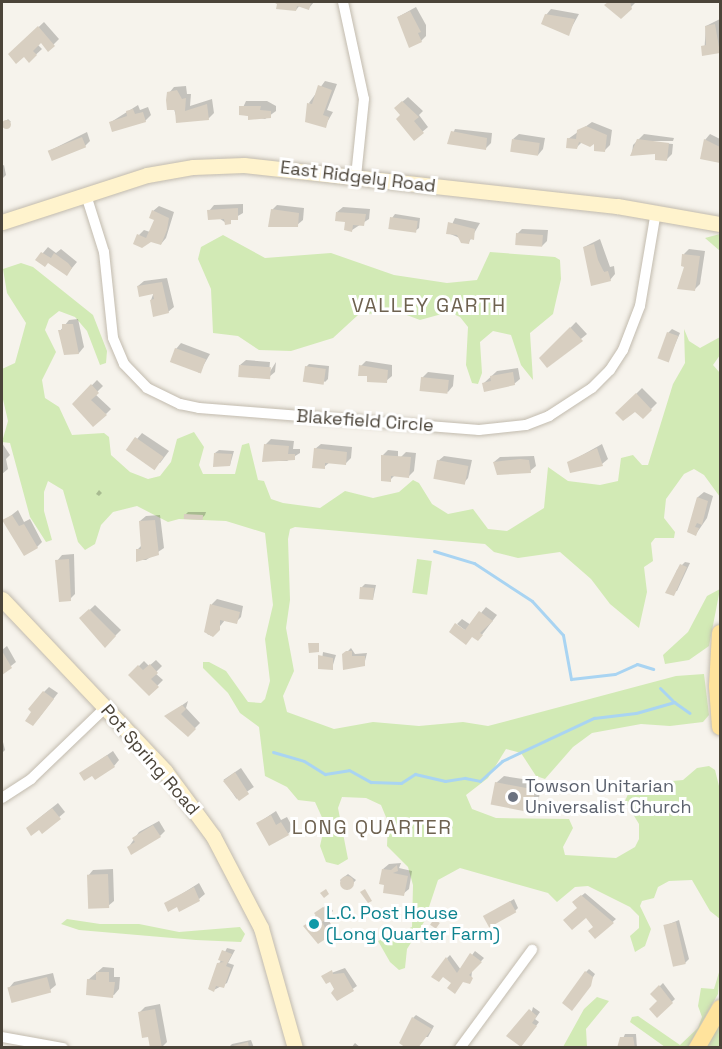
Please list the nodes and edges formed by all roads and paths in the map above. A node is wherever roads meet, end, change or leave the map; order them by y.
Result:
1 (343, 2) edge
2 (356, 176) junction
3 (86, 195) junction
4 (656, 211) junction
5 (2, 222) edge
6 (720, 224) edge
7 (2, 599) edge
8 (720, 633) edge
9 (105, 708) junction
10 (720, 727) edge
11 (2, 798) edge
12 (532, 950) dead end
13 (720, 1008) edge
14 (2, 1037) edge
15 (63, 1047) edge
16 (295, 1047) edge
17 (460, 1047) edge
18 (697, 1047) edge

1 - 2 street
2 - 3 street, East Ridgely Road
2 - 4 street, East Ridgely Road
3 - 4 street, Blakefield Circle
3 - 5 street, East Ridgely Road
4 - 6 street, East Ridgely Road
7 - 9 street, Pot Spring Road
8 - 10 main road
9 - 11 street
9 - 16 street, Pot Spring Road
12 - 17 street
13 - 18 main road
14 - 15 street

